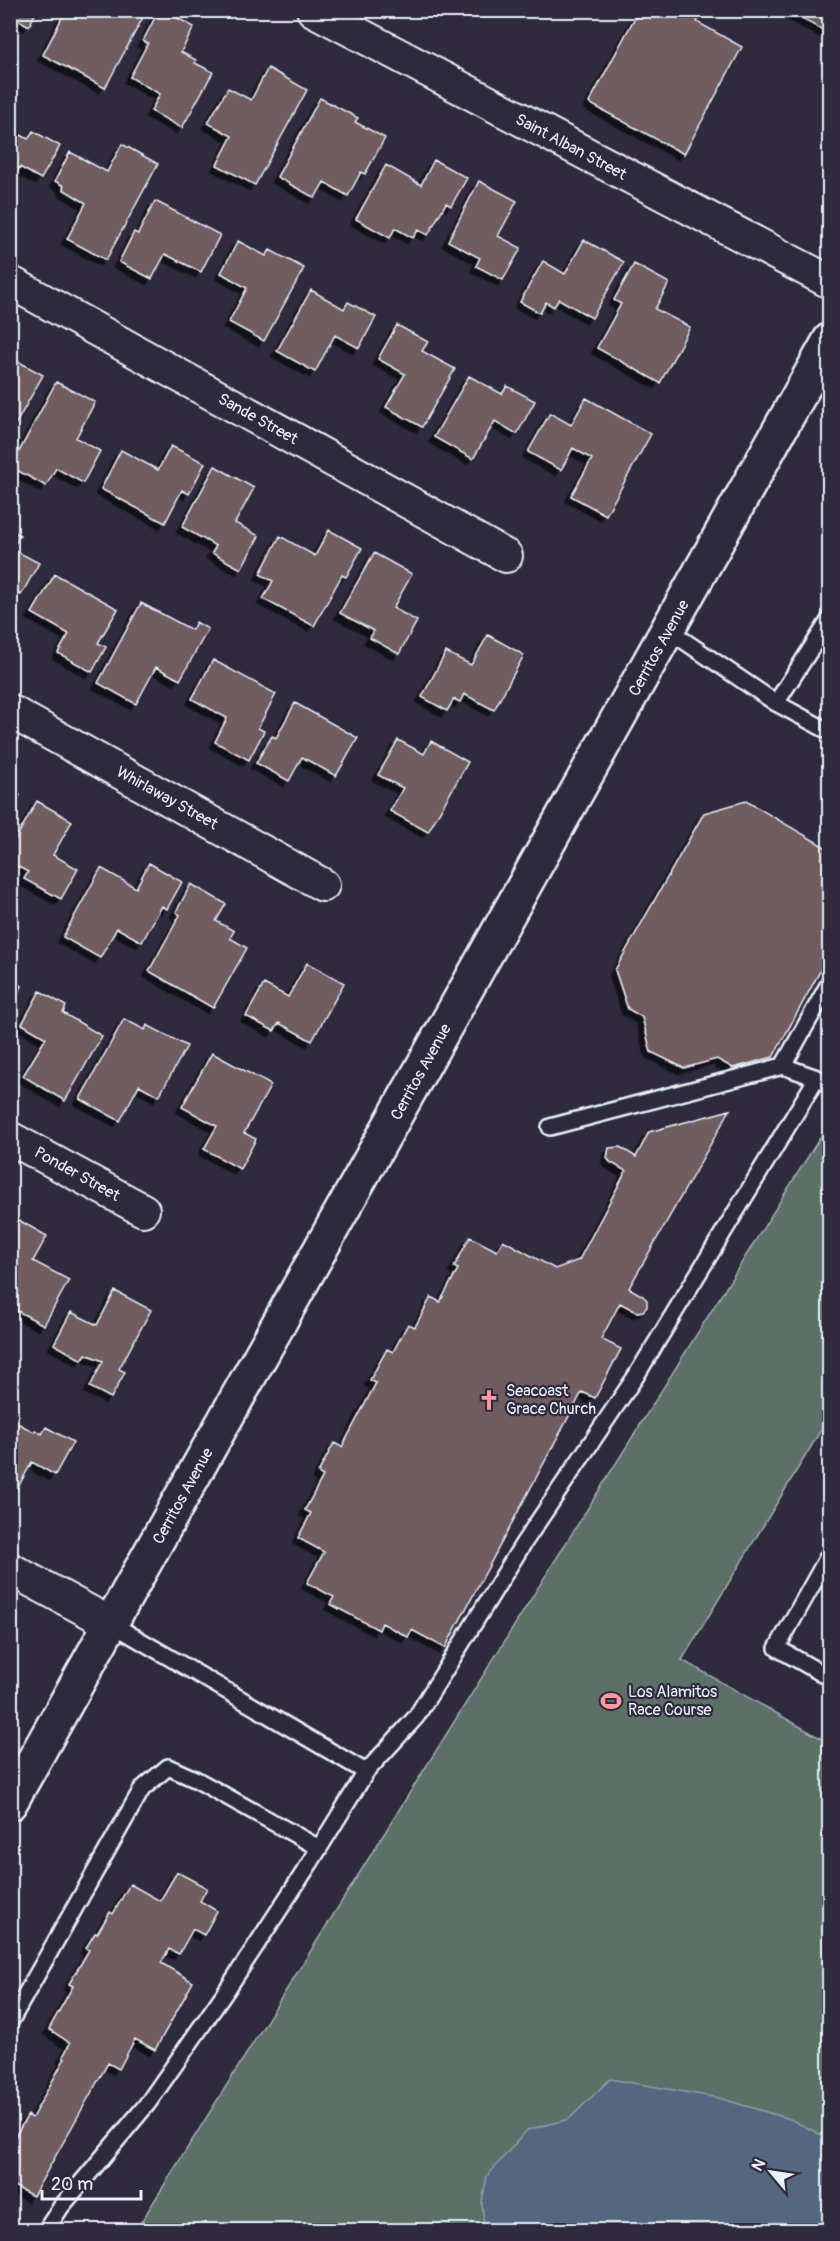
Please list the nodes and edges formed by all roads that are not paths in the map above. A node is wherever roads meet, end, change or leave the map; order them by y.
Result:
1 (313, 10) edge
2 (10, 282) edge
3 (830, 282) edge
4 (830, 340) edge
5 (506, 555) dead end
6 (830, 619) edge
7 (668, 630) junction
8 (776, 703) junction
9 (10, 711) edge
10 (830, 732) edge
11 (323, 885) dead end
12 (830, 982) edge
13 (783, 1066) junction
14 (823, 1082) edge
15 (550, 1126) dead end
16 (10, 1138) edge
17 (143, 1210) dead end
18 (828, 1559) edge
19 (10, 1569) edge
20 (112, 1624) junction
21 (830, 1678) edge
22 (366, 1772) junction
23 (10, 1803) edge
24 (320, 1848) junction
25 (10, 2022) edge
26 (46, 2230) edge

1 - 3 street, Saint Alban Street
2 - 5 street, Sande Street
4 - 7 main road, Cerritos Avenue
6 - 8 lane
7 - 8 lane
7 - 20 main road, Cerritos Avenue
8 - 10 lane
9 - 11 street, Whirlaway Street
12 - 13 lane
13 - 14 lane
13 - 15 lane
14 - 22 lane
16 - 17 street, Ponder Street
18 - 21 lane
19 - 20 street
20 - 22 lane
20 - 23 main road, Cerritos Avenue
22 - 24 lane
24 - 25 lane
24 - 26 lane

